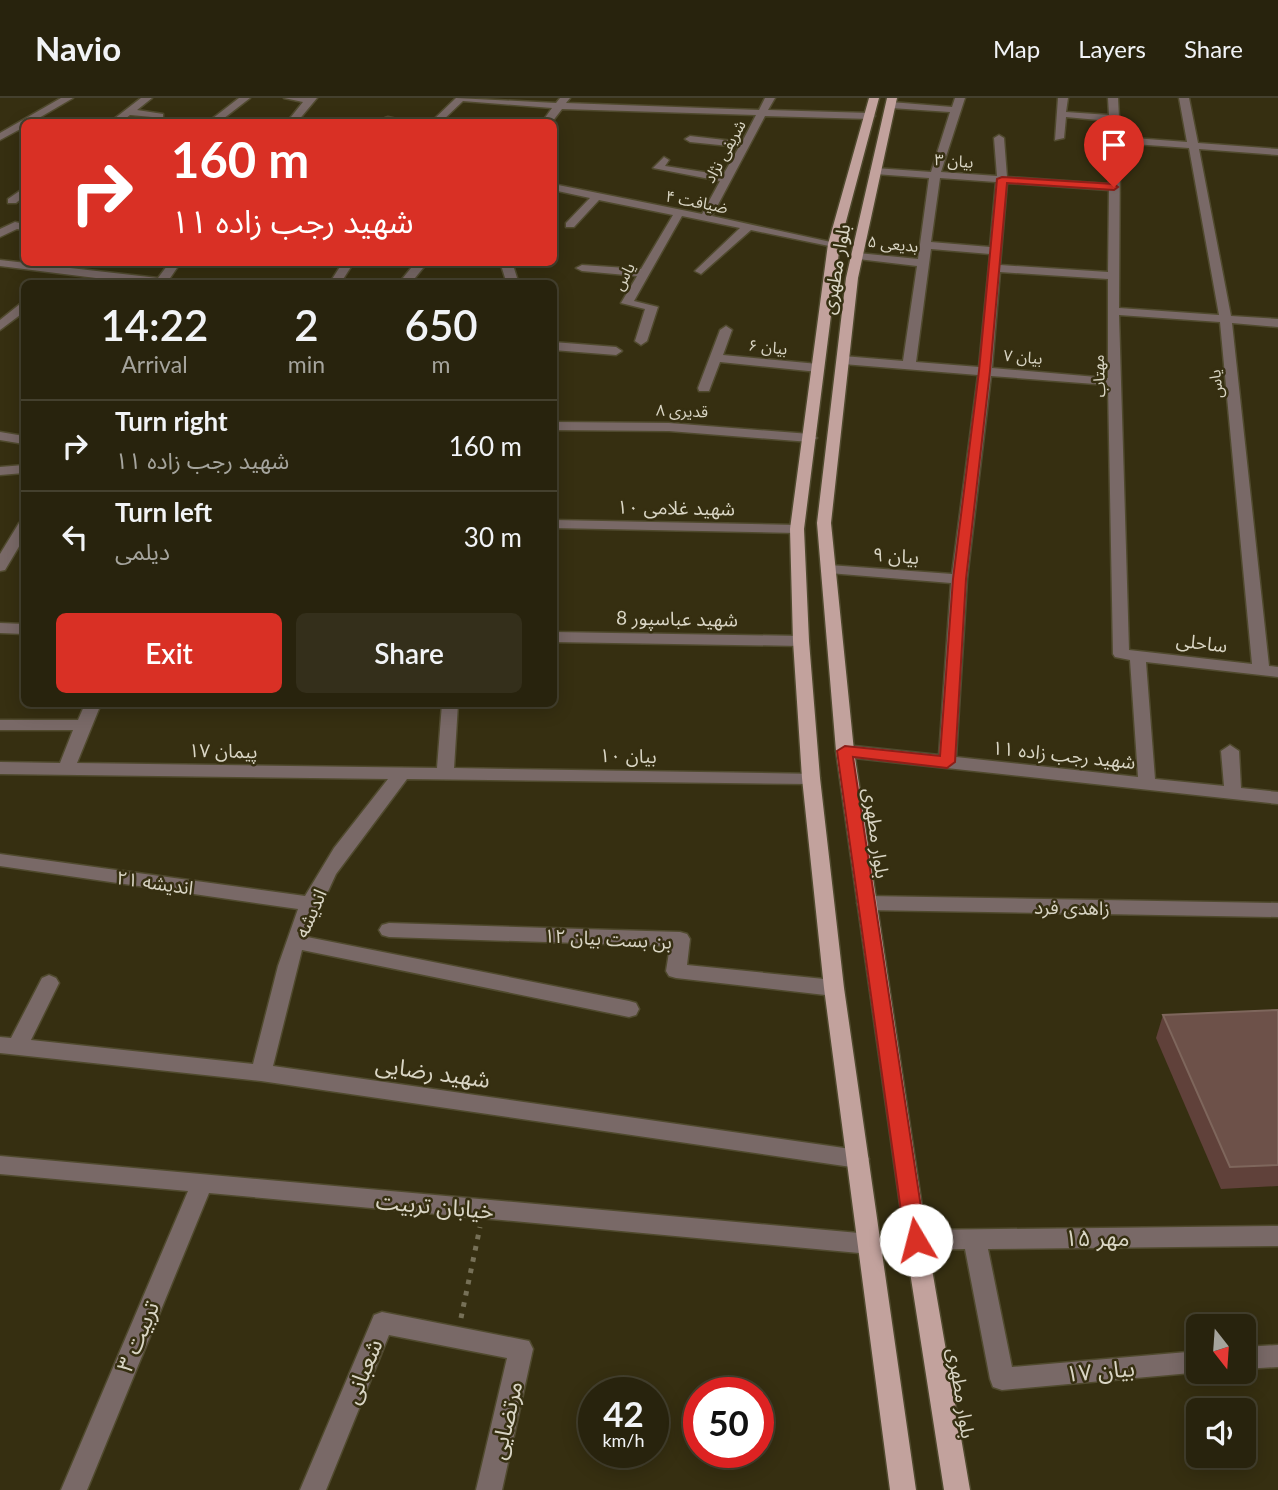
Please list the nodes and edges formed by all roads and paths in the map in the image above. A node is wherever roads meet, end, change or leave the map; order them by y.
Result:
1 (68, 98) edge
2 (147, 98) edge
3 (245, 98) edge
4 (289, 98) edge
5 (461, 98) edge
6 (770, 98) edge
7 (960, 98) edge
8 (1063, 98) edge
9 (1113, 98) edge
10 (1184, 98) edge
11 (311, 99) edge
12 (562, 102) edge
13 (882, 104) edge
14 (956, 110) junction
15 (128, 112) junction
16 (763, 113) junction
17 (1061, 114) junction
18 (160, 116) dead end
19 (1114, 118) junction
20 (33, 119) edge
21 (119, 119) edge
22 (217, 119) edge
23 (296, 119) edge
24 (439, 119) edge
25 (549, 119) edge
26 (0, 120) edge
27 (21, 122) edge
28 (21, 126) edge
29 (0, 137) edge
30 (999, 138) dead end
31 (1059, 138) dead end
32 (690, 139) dead end
33 (1115, 140) junction
34 (745, 145) junction
35 (1192, 146) junction
36 (1278, 152) edge
37 (664, 160) dead end
38 (875, 171) junction
39 (935, 175) junction
40 (727, 179) junction
41 (1002, 179) junction
42 (1114, 187) junction
43 (557, 188) edge
44 (21, 194) edge
45 (597, 196) junction
46 (12, 201) dead end
47 (678, 213) junction
48 (705, 219) junction
49 (570, 225) dead end
50 (20, 226) edge
51 (748, 227) junction
52 (0, 234) edge
53 (834, 244) junction
54 (926, 245) junction
55 (996, 251) junction
56 (858, 256) junction
57 (0, 263) edge
58 (925, 263) junction
59 (21, 266) edge
60 (23, 266) edge
61 (419, 266) edge
62 (582, 268) dead end
63 (994, 268) junction
64 (701, 271) dead end
65 (70, 272) junction
66 (644, 273) junction
67 (1114, 276) junction
68 (59, 280) edge
69 (136, 280) edge
70 (406, 280) edge
71 (828, 291) junction
72 (850, 292) junction
73 (21, 309) edge
74 (1113, 311) junction
75 (1226, 320) junction
76 (1278, 323) edge
77 (0, 326) edge
78 (726, 330) dead end
79 (640, 341) dead end
80 (557, 346) edge
81 (616, 351) dead end
82 (715, 358) junction
83 (843, 360) junction
84 (909, 365) junction
85 (818, 368) junction
86 (985, 371) junction
87 (1116, 382) junction
88 (704, 388) dead end
89 (557, 426) edge
90 (0, 436) edge
91 (810, 438) junction
92 (21, 440) edge
93 (21, 469) edge
94 (0, 471) edge
95 (557, 524) edge
96 (797, 529) junction
97 (21, 531) edge
98 (0, 566) edge
99 (829, 569) junction
100 (960, 579) junction
101 (0, 628) edge
102 (21, 629) edge
103 (557, 637) edge
104 (801, 640) junction
105 (1121, 654) joint
106 (1138, 656) junction
107 (1270, 671) edge
108 (92, 707) edge
109 (450, 707) edge
110 (0, 725) edge
111 (84, 725) junction
112 (845, 751) junction
113 (1230, 751) dead end
114 (947, 762) junction
115 (0, 768) edge
116 (65, 768) junction
117 (402, 773) junction
118 (444, 774) junction
119 (811, 778) junction
120 (1147, 784) junction
121 (1233, 793) junction
122 (1278, 798) edge
123 (0, 860) edge
124 (866, 903) junction
125 (310, 904) junction
126 (1278, 910) edge
127 (389, 930) dead end
128 (297, 942) junction
129 (49, 983) dead end
130 (834, 988) junction
131 (629, 1009) dead end
132 (8, 1046) edge
133 (261, 1073) junction
134 (858, 1158) junction
135 (0, 1165) edge
136 (202, 1184) junction
137 (484, 1209) junction
138 (1278, 1236) edge
139 (974, 1238) junction
140 (916, 1240) junction
141 (870, 1244) junction
142 (457, 1336) junction
143 (521, 1349) joint
144 (1278, 1356) edge
145 (1256, 1357) edge
146 (1186, 1363) edge
147 (74, 1490) edge
148 (313, 1490) edge
149 (489, 1490) edge
150 (903, 1490) edge
151 (957, 1490) edge

1 - 20 street
2 - 15 street
3 - 22 street
4 - 11 street
5 - 12 street
5 - 24 street
6 - 16 street, شریفی نژاد
7 - 14 street
8 - 17 street
9 - 19 street, مهتاب
10 - 35 street, یاس
11 - 23 street
12 - 16 street
12 - 25 street
13 - 14 street
13 - 16 street
13 - 38 main road, بلوار مطهری
13 - 53 main road, بلوار مطهری
14 - 39 street
15 - 18 street
15 - 21 street
16 - 34 street, شریفی نژاد
17 - 19 street
17 - 31 street
19 - 33 street, مهتاب
26 - 27 street
28 - 29 street
30 - 41 street
32 - 34 street
33 - 35 street
33 - 42 street, مهتاب
34 - 40 street, شریفی نژاد
35 - 36 street
35 - 75 street, یاس
37 - 40 street
38 - 39 street, بیان ۳
38 - 56 main road, بلوار مطهری
39 - 41 street, بیان ۳
39 - 54 street
40 - 48 street, شریفی نژاد
41 - 42 street, بیان ۳
41 - 55 street
42 - 67 street, مهتاب
43 - 45 street, ضیافت ۴
44 - 46 street
45 - 47 street, ضیافت ۴
45 - 49 street
47 - 48 street, ضیافت ۴
47 - 66 street, یاس
48 - 51 street, ضیافت ۴
50 - 52 street
51 - 53 street, ضیافت ۴
51 - 64 street
53 - 71 main road, بلوار مطهری
54 - 55 street
54 - 58 street
55 - 63 street
56 - 58 street, بدیعی ۵
56 - 72 main road, بلوار مطهری
57 - 59 street
58 - 84 street
60 - 65 street
61 - 70 street
62 - 66 street
63 - 67 street
63 - 86 street
65 - 68 street
65 - 69 street
66 - 79 street, یاس
67 - 74 street, مهتاب
71 - 72 main road
71 - 85 main road, بلوار مطهری
72 - 83 main road, بلوار مطهری
73 - 77 street
74 - 75 street
74 - 87 street, مهتاب
75 - 76 street
75 - 107 street, یاس
78 - 82 street
80 - 81 street
82 - 85 street, بیان ۶
82 - 88 street
83 - 84 street, بیان ۷
83 - 99 main road, بلوار مطهری
84 - 86 street, بیان ۷
85 - 91 main road, بلوار مطهری
86 - 87 street, بیان ۷
86 - 100 street
87 - 105 street, مهتاب
89 - 91 street, قدیری ۸
90 - 92 street
91 - 96 main road, بلوار مطهری
93 - 94 street
95 - 96 street, شهید غلامی ۱۰
96 - 104 main road, بلوار مطهری
97 - 98 street
99 - 100 street, بیان ۹
99 - 112 main road, بلوار مطهری
100 - 114 street
101 - 102 street
103 - 104 street, شهید عباسپور 8
104 - 119 main road, بلوار مطهری
105 - 106 street, ساحلی
106 - 107 street, ساحلی
106 - 120 street
108 - 111 street
109 - 118 street
110 - 111 street
111 - 116 street
112 - 114 street, شهید رجب زاده ۱۱
112 - 124 main road, بلوار مطهری
113 - 121 street
114 - 120 street, شهید رجب زاده ۱۱
115 - 116 street, پیمان ۱۷
116 - 117 street, پیمان ۱۷
117 - 118 street, پیمان ۱۷
117 - 125 street, اندیشه
118 - 119 street, بیان ۱۰
119 - 130 main road, بلوار مطهری
120 - 121 street, شهید رجب زاده ۱۱
121 - 122 street, شهید رجب زاده ۱۱
123 - 125 street, اندیشه ۲۱
124 - 126 street, زاهدی فرد
124 - 140 main road, بلوار مطهری
125 - 128 street, اندیشه
127 - 130 street, بن بست بیان ۱۲
128 - 131 street
128 - 133 street, اندیشه
129 - 132 street
130 - 134 main road, بلوار مطهری
132 - 133 street, شهید رضایی
133 - 134 street, شهید رضایی
134 - 141 main road, بلوار مطهری
135 - 136 street, خیابان تربیت
136 - 137 street, خیابان تربیت
136 - 147 street, تربیت ۳
137 - 141 street, خیابان تربیت
137 - 142 path
138 - 139 street, مهر ۱۵
139 - 140 street, مهر ۱۵
139 - 146 street, بیان ۱۷
140 - 151 main road, بلوار مطهری
141 - 150 main road, بلوار مطهری
142 - 143 street, شعبانی
142 - 148 street, شعبانی
143 - 149 street, مرتضایی
144 - 145 street

